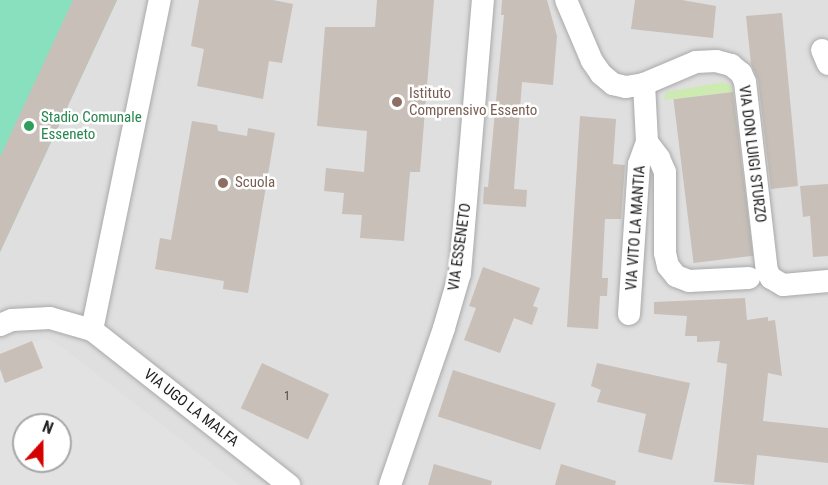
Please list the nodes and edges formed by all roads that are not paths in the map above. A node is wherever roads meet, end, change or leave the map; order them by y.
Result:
1 (160, 0) edge
2 (483, 0) edge
3 (566, 0) edge
4 (644, 84) junction
5 (646, 142) junction
6 (749, 278) dead end
7 (828, 281) edge
8 (629, 314) dead end
9 (0, 325) edge
10 (92, 330) junction
11 (289, 485) edge
12 (390, 485) edge

1 - 10 street
2 - 12 street, VIA ESSENETO
3 - 4 street, VIA DON LUIGI STURZO
4 - 5 street
4 - 7 street, VIA DON LUIGI STURZO
5 - 6 street
5 - 8 street, VIA VITO LA MANTIA
9 - 10 street
10 - 11 street, VIA UGO LA MALFA

